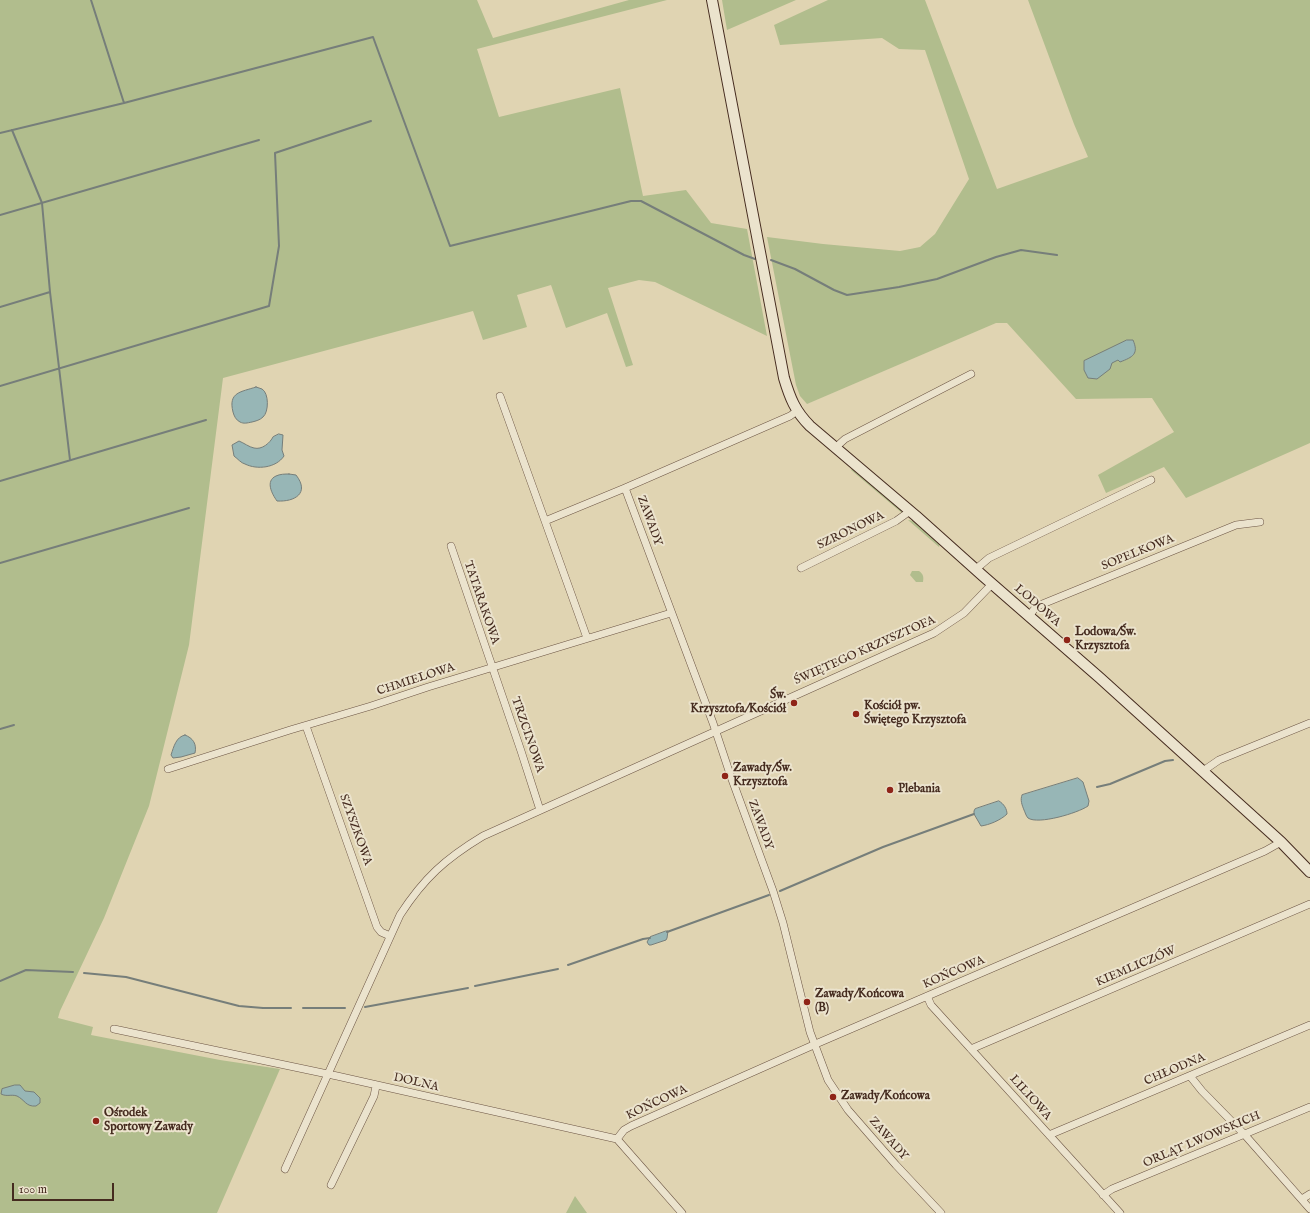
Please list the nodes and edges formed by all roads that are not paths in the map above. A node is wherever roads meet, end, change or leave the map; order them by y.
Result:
1 (712, 0) edge
2 (971, 374) dead end
3 (500, 396) dead end
4 (797, 411) junction
5 (835, 448) junction
6 (1151, 480) dead end
7 (625, 488) junction
8 (910, 511) junction
9 (545, 521) junction
10 (1260, 522) dead end
11 (451, 546) dead end
12 (801, 568) dead end
13 (976, 569) junction
14 (992, 584) junction
15 (671, 613) junction
16 (1029, 616) junction
17 (587, 638) junction
18 (492, 668) junction
19 (1310, 723) edge
20 (306, 726) junction
21 (715, 731) junction
22 (168, 768) dead end
23 (1203, 771) junction
24 (540, 810) junction
25 (1281, 842) junction
26 (1310, 872) edge
27 (1310, 904) edge
28 (390, 936) junction
29 (927, 996) junction
30 (1310, 1025) edge
31 (114, 1029) dead end
32 (814, 1044) junction
33 (971, 1049) junction
34 (328, 1074) junction
35 (1190, 1076) junction
36 (376, 1086) junction
37 (1310, 1107) edge
38 (1244, 1134) junction
39 (1049, 1135) junction
40 (617, 1139) junction
41 (285, 1169) dead end
42 (331, 1185) dead end
43 (1310, 1194) edge
44 (1103, 1195) junction
45 (1302, 1199) junction
46 (1310, 1209) edge
47 (682, 1213) edge
48 (941, 1213) edge
49 (1120, 1213) edge

1 - 4 street, LODOWA
2 - 5 street
3 - 9 street
4 - 5 street, LODOWA
4 - 7 street
5 - 8 street, LODOWA
6 - 13 street
7 - 9 street, ZAWADY
7 - 15 street, ZAWADY
8 - 12 street, SZRONOWA
8 - 13 street, LODOWA
9 - 17 street
10 - 16 street, SOPELKOWA
11 - 18 street, TATARAKOWA
13 - 14 street, LODOWA
14 - 16 street, LODOWA
14 - 21 street, ŚWIĘTEGO KRZYSZTOFA
15 - 17 street, CHMIELOWA
15 - 21 street, ZAWADY
16 - 23 street, LODOWA
17 - 18 street, CHMIELOWA
18 - 20 street, CHMIELOWA
18 - 24 street, TRZCINOWA
19 - 23 street
20 - 22 street, CHMIELOWA
20 - 28 street, SZYSZKOWA
21 - 24 street, ŚWIĘTEGO KRZYSZTOFA
21 - 32 street, ZAWADY
23 - 25 street, LODOWA
24 - 28 street, ŚWIĘTEGO KRZYSZTOFA
25 - 26 street, LODOWA
25 - 29 street, KOŃCOWA
27 - 33 street, KIEMLICZÓW
28 - 34 street, ŚWIĘTEGO KRZYSZTOFA
29 - 32 street, KOŃCOWA
29 - 33 street, LILIOWA
30 - 35 street, CHŁODNA
31 - 34 street, DOLNA
32 - 40 street, KOŃCOWA
32 - 48 street, ZAWADY
33 - 39 street, LILIOWA
34 - 36 street, DOLNA
34 - 41 street, ŚWIĘTEGO KRZYSZTOFA
35 - 38 street
35 - 39 street, CHŁODNA
36 - 40 street, DOLNA
36 - 42 street
37 - 38 street, ORLĄT LWOWSKICH
38 - 44 street, ORLĄT LWOWSKICH
38 - 45 street
39 - 44 street, LILIOWA
40 - 47 street
43 - 45 street
44 - 49 street, LILIOWA
45 - 46 street

